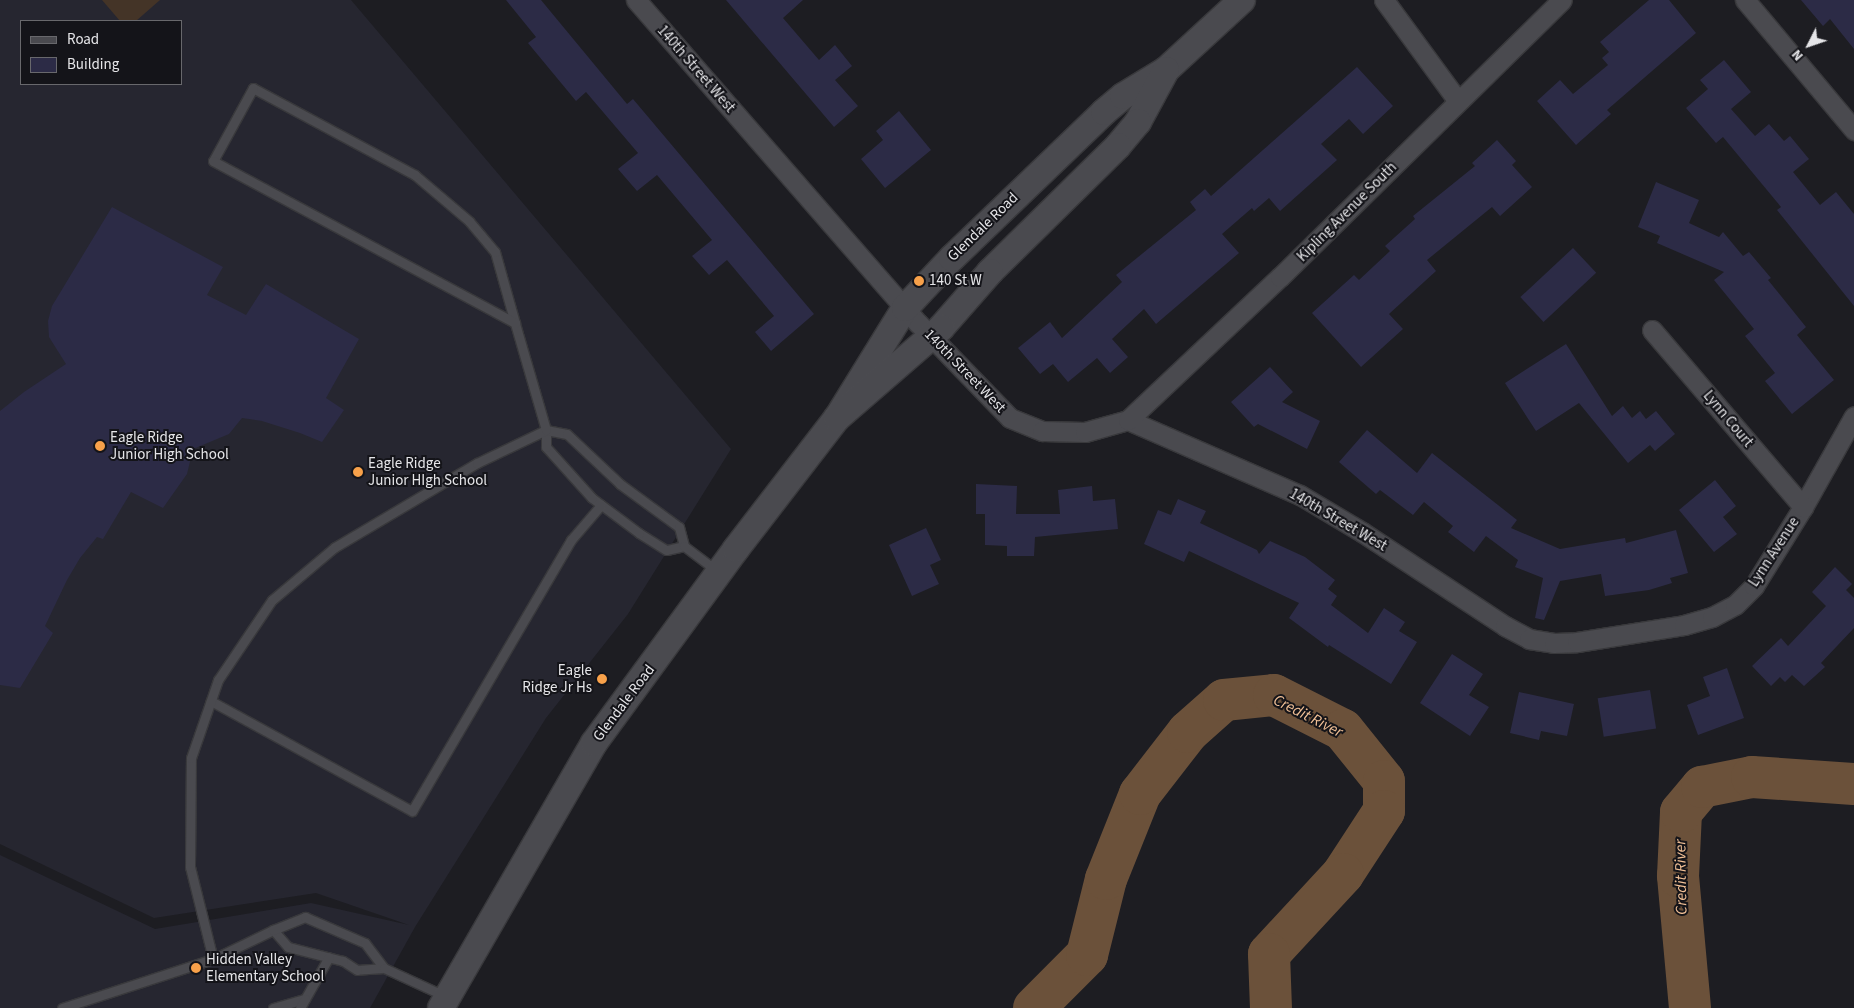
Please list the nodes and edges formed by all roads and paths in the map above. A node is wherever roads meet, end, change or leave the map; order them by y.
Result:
1 (636, 0) edge
2 (1242, 0) edge
3 (1384, 0) edge
4 (1562, 0) edge
5 (1746, 0) edge
6 (1166, 70) junction
7 (1458, 100) junction
8 (1854, 130) edge
9 (905, 308) junction
10 (515, 323) junction
11 (1652, 330) dead end
12 (931, 337) junction
13 (1854, 416) edge
14 (837, 418) junction
15 (1128, 420) junction
16 (546, 430) junction
17 (601, 505) junction
18 (1802, 507) junction
19 (684, 546) junction
20 (719, 573) junction
21 (1529, 639) joint
22 (211, 700) junction
23 (273, 930) junction
24 (329, 958) junction
25 (213, 959) junction
26 (384, 968) junction
27 (306, 999) junction
28 (444, 1003) edge
29 (62, 1008) edge
30 (273, 1008) edge
31 (300, 1008) edge

1 - 9 street, 140th Street West
2 - 6 main road, Glendale Road
3 - 7 street
4 - 7 street, Kipling Avenue South
5 - 8 street
6 - 9 main road, Glendale Road
6 - 12 main road, Glendale Road
7 - 15 street, Kipling Avenue South
9 - 12 street, 140th Street West
9 - 14 main road, Glendale Road
10 - 10 lane
10 - 16 lane
11 - 18 street, Lynn Court
12 - 14 main road, Glendale Road
12 - 15 street, 140th Street West
13 - 18 street, Lynn Avenue
14 - 20 main road, Glendale Road
15 - 21 street, 140th Street West
16 - 17 lane
16 - 19 lane
16 - 22 lane
17 - 19 lane
17 - 22 lane
18 - 21 street, Lynn Avenue
19 - 20 lane
20 - 28 main road, Glendale Road
22 - 25 lane
23 - 24 lane
23 - 25 lane
23 - 26 lane
24 - 26 lane
24 - 27 lane
25 - 29 lane
26 - 28 lane
27 - 30 lane
27 - 31 lane

